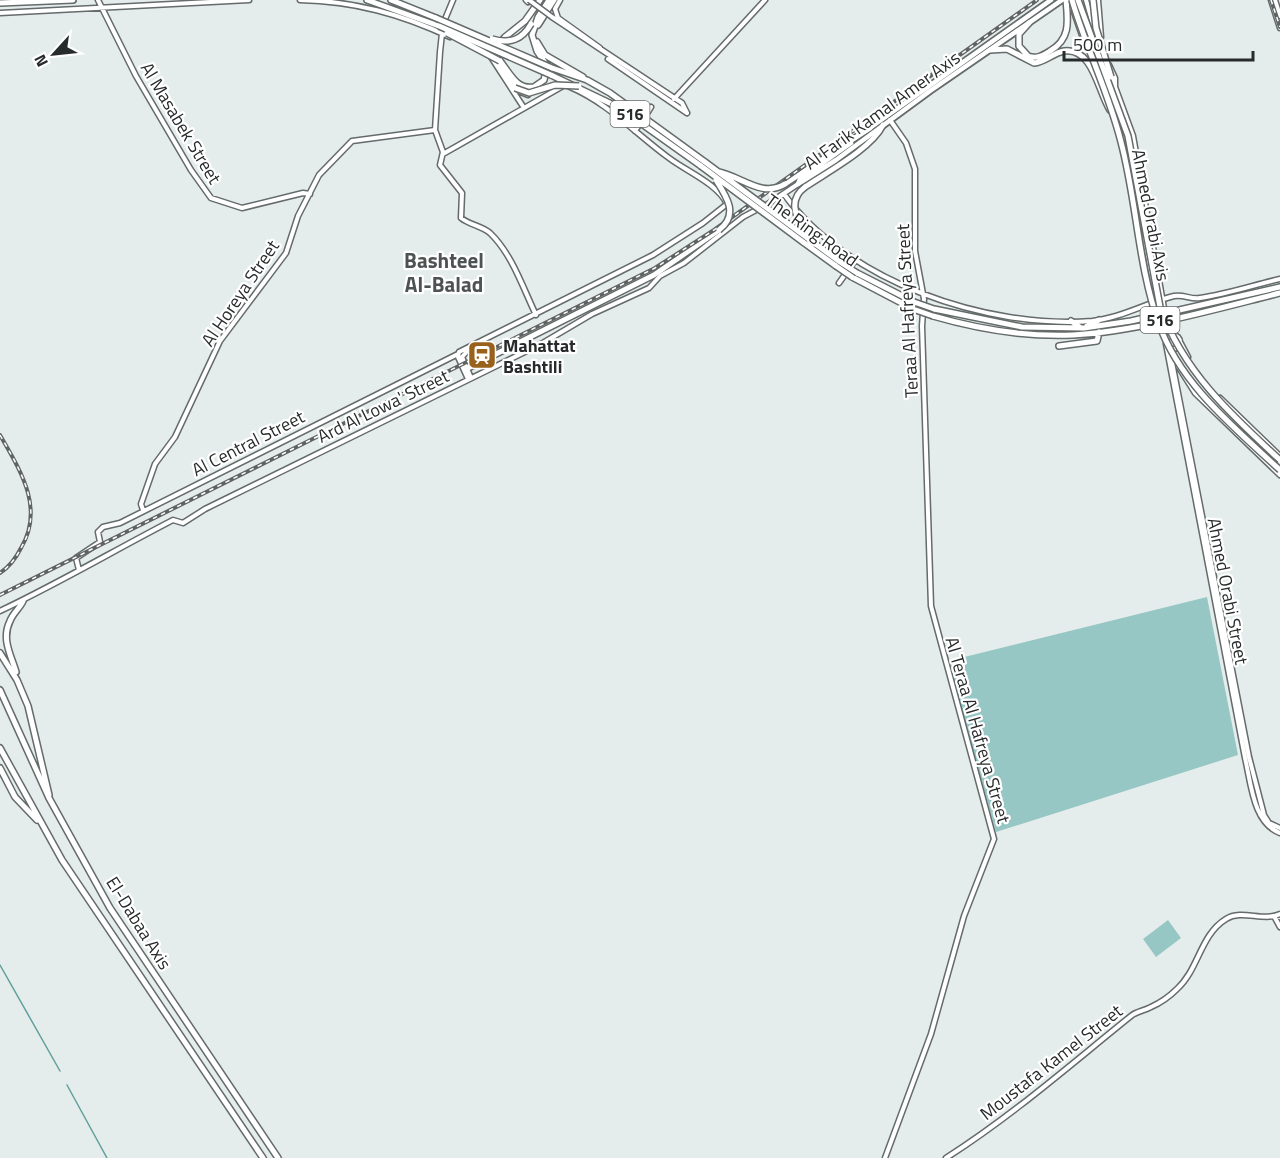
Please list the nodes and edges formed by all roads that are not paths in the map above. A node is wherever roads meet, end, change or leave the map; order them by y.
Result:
1 (73, 0) edge
2 (99, 0) edge
3 (249, 0) edge
4 (300, 0) edge
5 (367, 0) edge
6 (391, 0) edge
7 (453, 0) edge
8 (540, 0) edge
9 (547, 0) edge
10 (554, 0) edge
11 (560, 0) edge
12 (765, 0) edge
13 (1051, 0) edge
14 (1062, 0) edge
15 (1072, 0) edge
16 (1078, 0) edge
17 (1088, 0) edge
18 (1098, 0) edge
19 (1273, 0) edge
20 (528, 1) edge
21 (0, 3) edge
22 (102, 9) junction
23 (0, 13) edge
24 (1280, 16) edge
25 (551, 18) junction
26 (1029, 23) junction
27 (441, 25) junction
28 (1280, 28) edge
29 (442, 33) junction
30 (1100, 33) junction
31 (482, 37) junction
32 (990, 50) junction
33 (601, 52) junction
34 (549, 75) junction
35 (505, 79) junction
36 (587, 80) junction
37 (579, 86) junction
38 (512, 88) junction
39 (1112, 89) junction
40 (553, 90) junction
41 (673, 101) junction
42 (1113, 102) junction
43 (651, 107) dead end
44 (524, 108) junction
45 (648, 112) dead end
46 (1113, 112) junction
47 (889, 120) junction
48 (639, 125) dead end
49 (883, 125) junction
50 (870, 128) junction
51 (435, 130) junction
52 (635, 131) junction
53 (443, 154) junction
54 (703, 164) junction
55 (715, 173) junction
56 (798, 184) junction
57 (310, 194) junction
58 (784, 194) junction
59 (804, 239) junction
60 (856, 259) junction
61 (670, 268) junction
62 (854, 275) junction
63 (1280, 279) edge
64 (839, 283) dead end
65 (1280, 287) edge
66 (1270, 293) junction
67 (1280, 293) edge
68 (923, 295) junction
69 (1162, 299) junction
70 (1156, 301) junction
71 (1164, 308) tunnel mouth
72 (1158, 309) tunnel mouth
73 (933, 313) junction
74 (536, 315) junction
75 (1099, 320) junction
76 (1071, 321) junction
77 (1082, 328) junction
78 (1047, 332) junction
79 (1099, 332) junction
80 (1179, 340) junction
81 (471, 346) junction
82 (1059, 346) dead end
83 (1169, 347) junction
84 (500, 352) junction
85 (458, 354) junction
86 (504, 361) junction
87 (1179, 368) junction
88 (466, 369) junction
89 (1173, 370) junction
90 (469, 379) junction
91 (1280, 458) edge
92 (1280, 470) edge
93 (1280, 475) edge
94 (926, 507) joint
95 (143, 510) junction
96 (1210, 559) junction
97 (79, 570) junction
98 (23, 601) junction
99 (0, 611) edge
100 (1222, 631) junction
101 (0, 653) edge
102 (17, 680) junction
103 (0, 690) edge
104 (0, 748) edge
105 (34, 765) junction
106 (42, 767) junction
107 (0, 768) edge
108 (15, 777) junction
109 (7, 781) junction
110 (49, 798) junction
111 (39, 823) junction
112 (1280, 828) edge
113 (1280, 832) edge
114 (1280, 914) edge
115 (1274, 916) junction
116 (1280, 927) edge
117 (263, 1158) edge
118 (279, 1158) edge
119 (885, 1158) edge
120 (946, 1158) edge

1 - 21 highway
2 - 22 street, Al Masabek Street
3 - 22 street
4 - 29 street
5 - 27 highway, The Ring Road / 516
6 - 31 highway, The Ring Road / 516, bridge
7 - 27 street
8 - 35 highway
9 - 31 highway, bridge
9 - 34 highway
10 - 36 highway
11 - 33 street
12 - 41 street
13 - 50 main road, Al Farik Kamal Amer Axis
14 - 26 main road, Al Farik Kamal Amer Axis
14 - 26 highway
15 - 46 highway, Ahmed Orabi Axis, bridge
16 - 39 highway, Ahmed Orabi Axis, bridge
16 - 42 street
17 - 30 street
17 - 39 highway, bridge
18 - 30 street
19 - 24 street
19 - 28 street
20 - 25 street, bridge
22 - 23 street
22 - 57 street, Al Masabek Street
25 - 33 street
25 - 41 street
26 - 32 main road, Al Farik Kamal Amer Axis
27 - 29 street
27 - 34 highway, The Ring Road / 516, bridge
27 - 34 highway, bridge
29 - 35 street
29 - 51 street
30 - 39 street
31 - 36 highway, The Ring Road / 516, bridge
32 - 46 highway, bridge
32 - 47 main road, Al Farik Kamal Amer Axis
33 - 41 street
34 - 37 highway, The Ring Road / 516
34 - 40 street
35 - 38 highway
36 - 54 highway, The Ring Road / 516
37 - 38 highway, bridge
37 - 54 highway, The Ring Road / 516
38 - 40 street
38 - 44 street
39 - 42 street
39 - 69 street
39 - 91 highway, Ahmed Orabi Axis, bridge
40 - 44 street
40 - 52 street
42 - 70 street
43 - 45 street
44 - 53 street
46 - 92 highway, Ahmed Orabi Axis, bridge
47 - 49 main road, Al Farik Kamal Amer Axis
47 - 68 street, Teraa Al Hafreya Street
48 - 52 street
49 - 56 main road, Al Farik Kamal Amer Axis
49 - 59 highway, bridge
50 - 55 highway, bridge
50 - 56 main road, Al Farik Kamal Amer Axis
51 - 53 street
51 - 57 street, Al Horeya Street
52 - 74 street
53 - 74 street
54 - 55 highway, The Ring Road / 516, bridge
55 - 59 highway, The Ring Road / 516, bridge
55 - 61 highway, bridge
56 - 58 street, Ard Al Lowa' Street
57 - 95 street, Al Horeya Street
58 - 60 street
58 - 61 street, Ard Al Lowa' Street
59 - 62 highway, The Ring Road / 516, bridge
60 - 64 street
60 - 68 street
61 - 84 highway
61 - 86 street, Ard Al Lowa' Street
62 - 73 highway, The Ring Road / 516, bridge
62 - 73 highway, The Ring Road / 516, bridge
63 - 69 street
65 - 66 highway, The Ring Road / 516
66 - 67 highway, The Ring Road / 516
66 - 77 highway, The Ring Road / 516
66 - 79 highway, The Ring Road / 516
68 - 76 street
68 - 94 street, Teraa Al Hafreya Street
69 - 70 street
69 - 71 street
70 - 72 street
70 - 75 street
73 - 78 highway, The Ring Road / 516
74 - 81 street
75 - 76 street
75 - 77 highway
76 - 77 highway
77 - 78 highway, The Ring Road / 516
78 - 79 highway, The Ring Road / 516
79 - 82 highway
80 - 83 street
80 - 83 street
80 - 91 street
81 - 85 street, Al Central Street
81 - 88 street
83 - 87 street
83 - 89 street, Ahmed Orabi Street
83 - 96 street, Ahmed Orabi Street
84 - 86 street
84 - 88 highway
85 - 90 street
85 - 95 street, Al Central Street
86 - 90 street, Ard Al Lowa' Street
87 - 89 street
87 - 93 street
88 - 90 street
89 - 96 street, Ahmed Orabi Street
90 - 97 street, Ard Al Lowa' Street
94 - 119 street, Al Teraa Al Hafreya Street
95 - 97 street, Al Central Street
96 - 100 street, Ahmed Orabi Street
97 - 98 street, Ard Al Lowa' Street
98 - 99 street, Ard Al Lowa' Street
98 - 102 highway
100 - 112 street, Ahmed Orabi Street
100 - 113 street, Ahmed Orabi Street
101 - 102 highway
102 - 106 highway
103 - 105 highway, El-Dabaa Axis
104 - 108 highway, El-Dabaa Axis
105 - 106 highway
105 - 110 highway, El-Dabaa Axis
106 - 110 highway
107 - 109 highway
108 - 109 highway
108 - 111 highway, El-Dabaa Axis
109 - 111 highway
110 - 118 highway, El-Dabaa Axis
111 - 117 highway, El-Dabaa Axis
114 - 115 street, Moustafa Kamel Street
115 - 116 street
115 - 120 street, Moustafa Kamel Street

